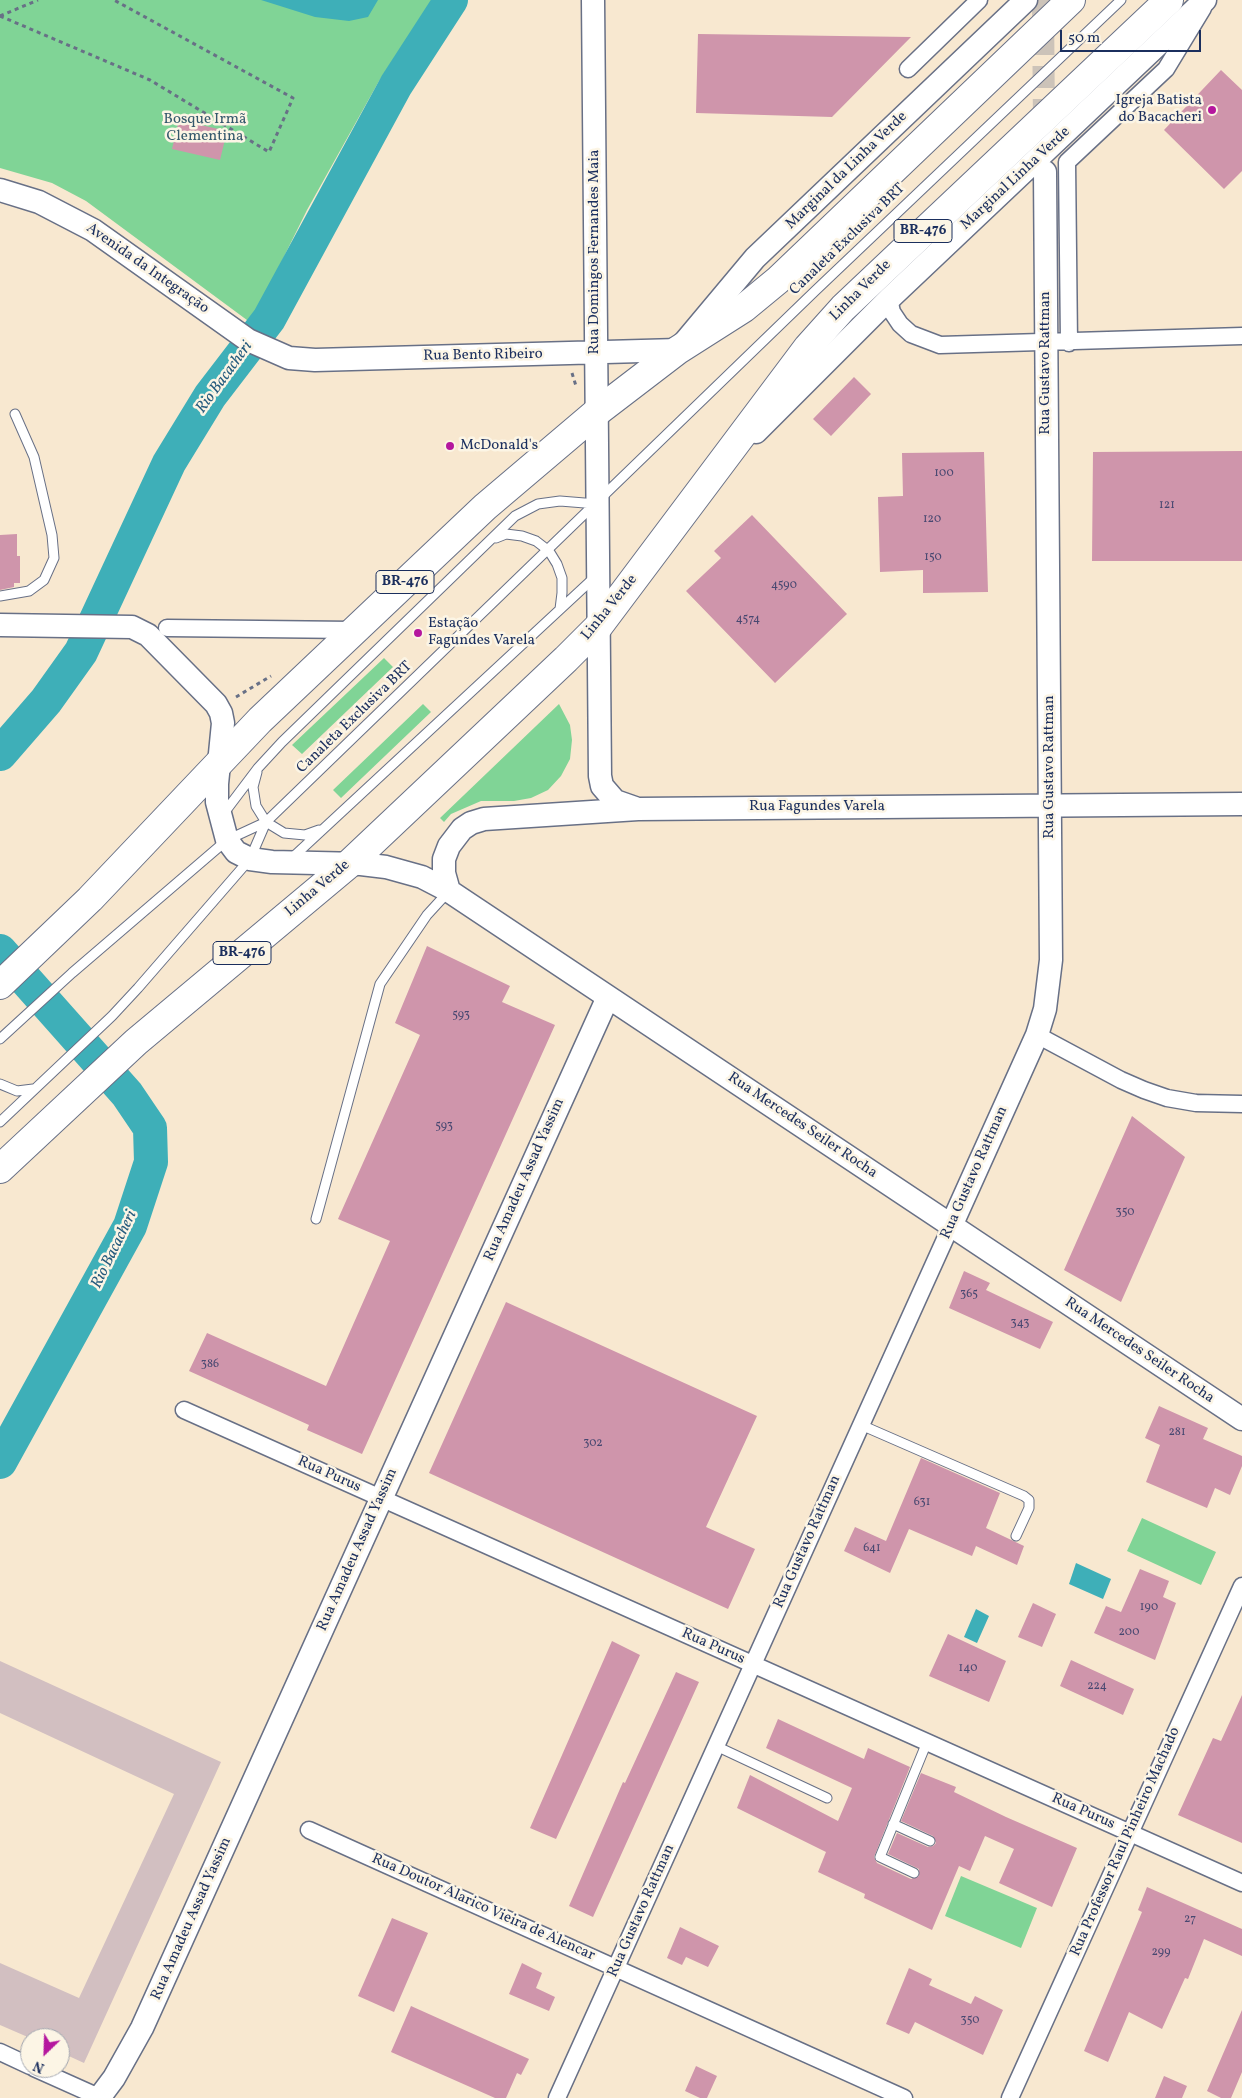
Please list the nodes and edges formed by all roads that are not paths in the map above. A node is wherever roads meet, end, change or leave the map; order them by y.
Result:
1 (593, 0) edge
2 (979, 0) edge
3 (1026, 0) edge
4 (1070, 0) edge
5 (1121, 0) edge
6 (1169, 0) edge
7 (1206, 0) edge
8 (908, 69) dead end
9 (1045, 172) dead end
10 (0, 190) edge
11 (889, 299) junction
12 (1242, 336) edge
13 (1069, 343) junction
14 (1046, 344) junction
15 (678, 350) junction
16 (596, 353) junction
17 (289, 358) joint
18 (596, 412) junction
19 (15, 414) dead end
20 (702, 486) junction
21 (597, 504) junction
22 (493, 539) junction
23 (548, 551) junction
24 (598, 574) junction
25 (0, 596) edge
26 (560, 609) junction
27 (0, 625) edge
28 (598, 627) junction
29 (167, 628) dead end
30 (353, 630) junction
31 (220, 760) junction
32 (258, 768) junction
33 (1242, 804) edge
34 (1050, 806) junction
35 (638, 809) junction
36 (220, 818) junction
37 (266, 822) junction
38 (324, 828) junction
39 (227, 840) junction
40 (250, 859) junction
41 (286, 863) junction
42 (349, 864) junction
43 (449, 891) junction
44 (0, 985) edge
45 (608, 997) junction
46 (1037, 1035) junction
47 (0, 1039) edge
48 (0, 1084) edge
49 (35, 1088) junction
50 (1242, 1104) edge
51 (0, 1122) edge
52 (0, 1169) edge
53 (316, 1219) dead end
54 (951, 1226) junction
55 (184, 1410) dead end
56 (1242, 1419) edge
57 (861, 1425) junction
58 (381, 1499) junction
59 (1016, 1536) dead end
60 (1242, 1586) edge
61 (753, 1664) junction
62 (927, 1742) junction
63 (716, 1746) junction
64 (827, 1798) dead end
65 (893, 1824) junction
66 (308, 1830) dead end
67 (1130, 1833) junction
68 (930, 1841) dead end
69 (914, 1873) dead end
70 (1242, 1883) edge
71 (616, 1968) junction
72 (0, 2052) edge
73 (20, 2061) edge
74 (56, 2078) edge
75 (100, 2098) edge
76 (557, 2098) edge
77 (904, 2098) edge
78 (1010, 2098) edge

1 - 16 main road, Rua Domingos Fernandes Maia
2 - 8 street
3 - 15 main road, Marginal da Linha Verde
4 - 15 highway, BR-476
5 - 21 lane, Canaleta Exclusiva BRT
6 - 20 highway, Linha Verde / BR-476
7 - 11 main road, Marginal Linha Verde
7 - 13 street
9 - 14 main road, Rua Gustavo Rattman
10 - 17 main road, Avenida da Integração
11 - 14 street
11 - 20 main road, Marginal Linha Verde
12 - 13 street
13 - 14 street
14 - 34 main road, Rua Gustavo Rattman
15 - 16 main road, Rua Bento Ribeiro
15 - 18 highway, BR-476
16 - 17 main road, Rua Bento Ribeiro
16 - 18 main road, Rua Domingos Fernandes Maia
18 - 21 main road, Rua Domingos Fernandes Maia
18 - 30 highway, BR-476
19 - 25 lane
20 - 28 highway, Linha Verde / BR-476
21 - 22 lane
21 - 23 lane, Canaleta Exclusiva BRT
21 - 24 main road, Rua Domingos Fernandes Maia
22 - 23 lane
22 - 32 lane
23 - 26 lane
23 - 37 lane, Canaleta Exclusiva BRT
24 - 26 lane
24 - 28 main road, Rua Domingos Fernandes Maia
26 - 38 lane
27 - 31 main road
28 - 35 main road, Rua Domingos Fernandes Maia
28 - 42 highway, Linha Verde / BR-476
29 - 30 street
30 - 31 highway, BR-476
31 - 36 main road
31 - 44 highway, BR-476
32 - 36 lane
32 - 37 lane
33 - 34 main road, Rua Fagundes Varela
34 - 35 main road, Rua Fagundes Varela
34 - 46 main road, Rua Gustavo Rattman
35 - 43 main road, Rua Fagundes Varela
36 - 39 main road
37 - 38 lane
37 - 39 lane, Canaleta Exclusiva BRT
37 - 40 lane, Canaleta Exclusiva BRT
38 - 41 lane
39 - 40 main road
39 - 47 lane, Canaleta Exclusiva BRT
40 - 41 main road, Rua Mercedes Seiler Rocha
40 - 49 lane, Canaleta Exclusiva BRT
41 - 42 main road, Rua Mercedes Seiler Rocha
42 - 43 main road, Rua Mercedes Seiler Rocha
42 - 52 highway, Linha Verde / BR-476
43 - 45 main road, Rua Mercedes Seiler Rocha
43 - 53 lane
45 - 54 main road, Rua Mercedes Seiler Rocha
45 - 58 main road, Rua Amadeu Assad Yassim
46 - 50 street
46 - 54 main road, Rua Gustavo Rattman
48 - 49 lane
49 - 51 lane, Canaleta Exclusiva BRT
54 - 56 main road, Rua Mercedes Seiler Rocha
54 - 57 street, Rua Gustavo Rattman
55 - 58 street, Rua Purus
57 - 59 lane
57 - 61 street, Rua Gustavo Rattman
58 - 61 street, Rua Purus
58 - 75 main road, Rua Amadeu Assad Yassim
60 - 67 street, Rua Professor Raul Pinheiro Machado
61 - 62 street, Rua Purus
61 - 63 street, Rua Gustavo Rattman
62 - 65 lane
62 - 67 street, Rua Purus
63 - 64 lane
63 - 71 street, Rua Gustavo Rattman
65 - 68 lane
65 - 69 lane
66 - 71 street, Rua Doutor Alarico Vieira de Alencar
67 - 70 street, Rua Purus
67 - 78 street, Rua Professor Raul Pinheiro Machado
71 - 76 street, Rua Gustavo Rattman
71 - 77 street, Rua Doutor Alarico Vieira de Alencar
72 - 73 street
74 - 75 street

